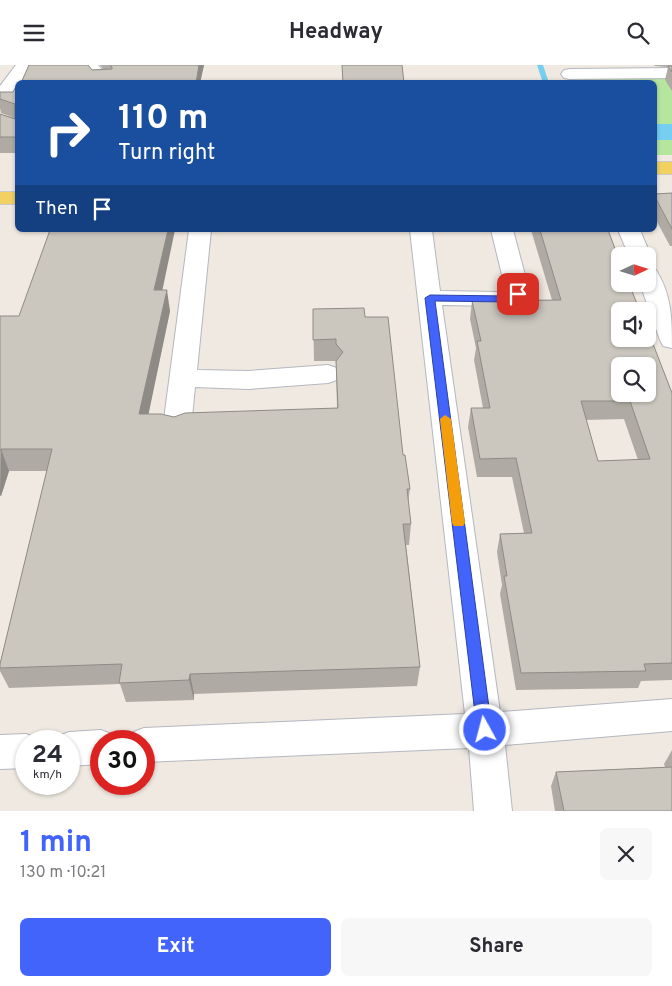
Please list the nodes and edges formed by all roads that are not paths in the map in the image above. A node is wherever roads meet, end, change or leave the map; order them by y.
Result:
1 (90, 65) edge
2 (25, 66) edge
3 (672, 73) edge
4 (570, 74) edge
5 (102, 80) edge
6 (0, 98) edge
7 (672, 167) edge
8 (657, 168) edge
9 (0, 181) edge
10 (15, 181) edge
11 (657, 184) edge
12 (672, 184) edge
13 (0, 198) edge
14 (15, 198) edge
15 (200, 232) edge
16 (421, 232) edge
17 (502, 232) edge
18 (630, 232) edge
19 (636, 247) edge
20 (656, 291) edge
21 (430, 298) junction
22 (667, 314) edge
23 (672, 340) edge
24 (328, 374) dead end
25 (183, 377) junction
26 (177, 427) edge
27 (672, 715) edge
28 (485, 730) junction
29 (155, 745) edge
30 (15, 751) edge
31 (0, 752) edge
32 (493, 811) edge

1 - 2 street
1 - 5 street
2 - 6 street
3 - 4 street
7 - 8 main road
9 - 10 main road
11 - 12 main road
13 - 14 main road
15 - 25 street
16 - 21 street
17 - 21 street
18 - 19 street
20 - 22 street
21 - 28 street
22 - 23 street
24 - 25 street
25 - 26 street
27 - 28 street
28 - 29 street
28 - 32 street
30 - 31 street

